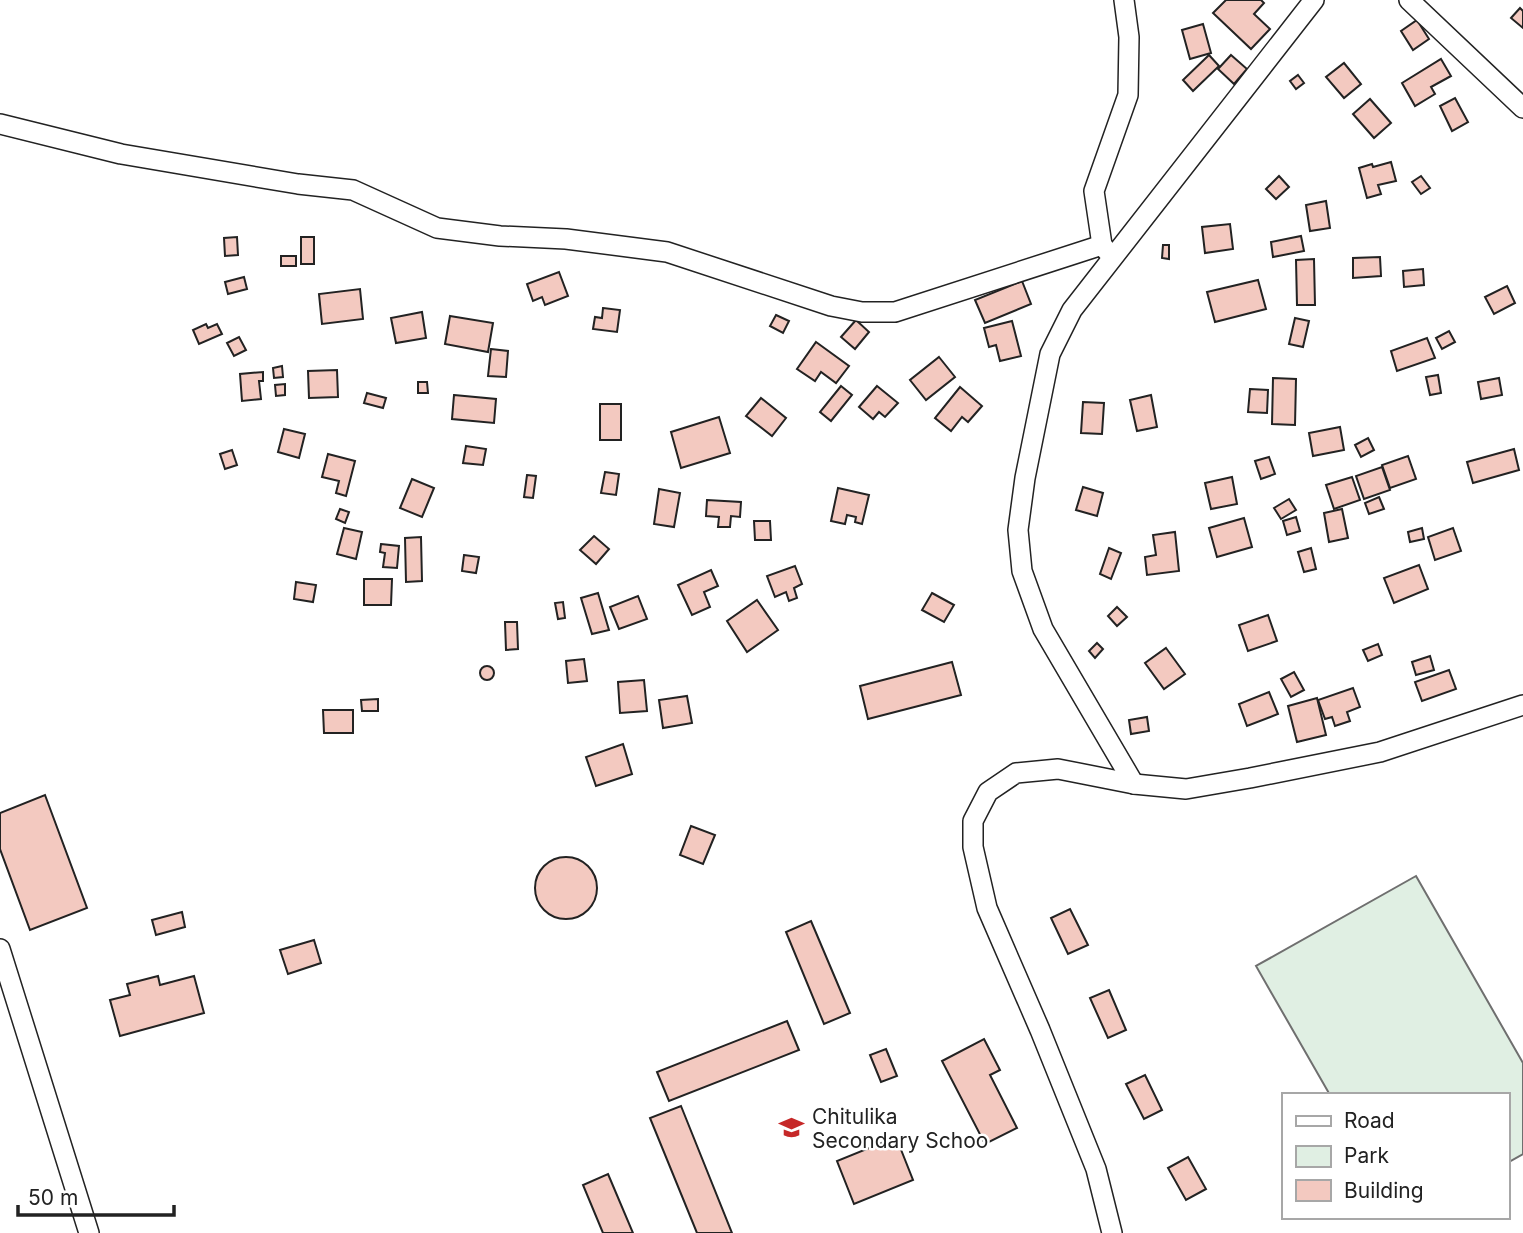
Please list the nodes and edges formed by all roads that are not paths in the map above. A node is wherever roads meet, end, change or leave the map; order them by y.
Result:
1 (1124, 0) edge
2 (1314, 0) edge
3 (1409, 0) edge
4 (1523, 108) edge
5 (0, 124) edge
6 (1107, 251) junction
7 (1523, 705) edge
8 (1134, 784) junction
9 (0, 949) edge
10 (89, 1233) edge
11 (1112, 1233) edge

1 - 6 street
2 - 6 street
3 - 4 street
5 - 6 street
6 - 8 street
7 - 8 street
8 - 11 street
9 - 10 street

